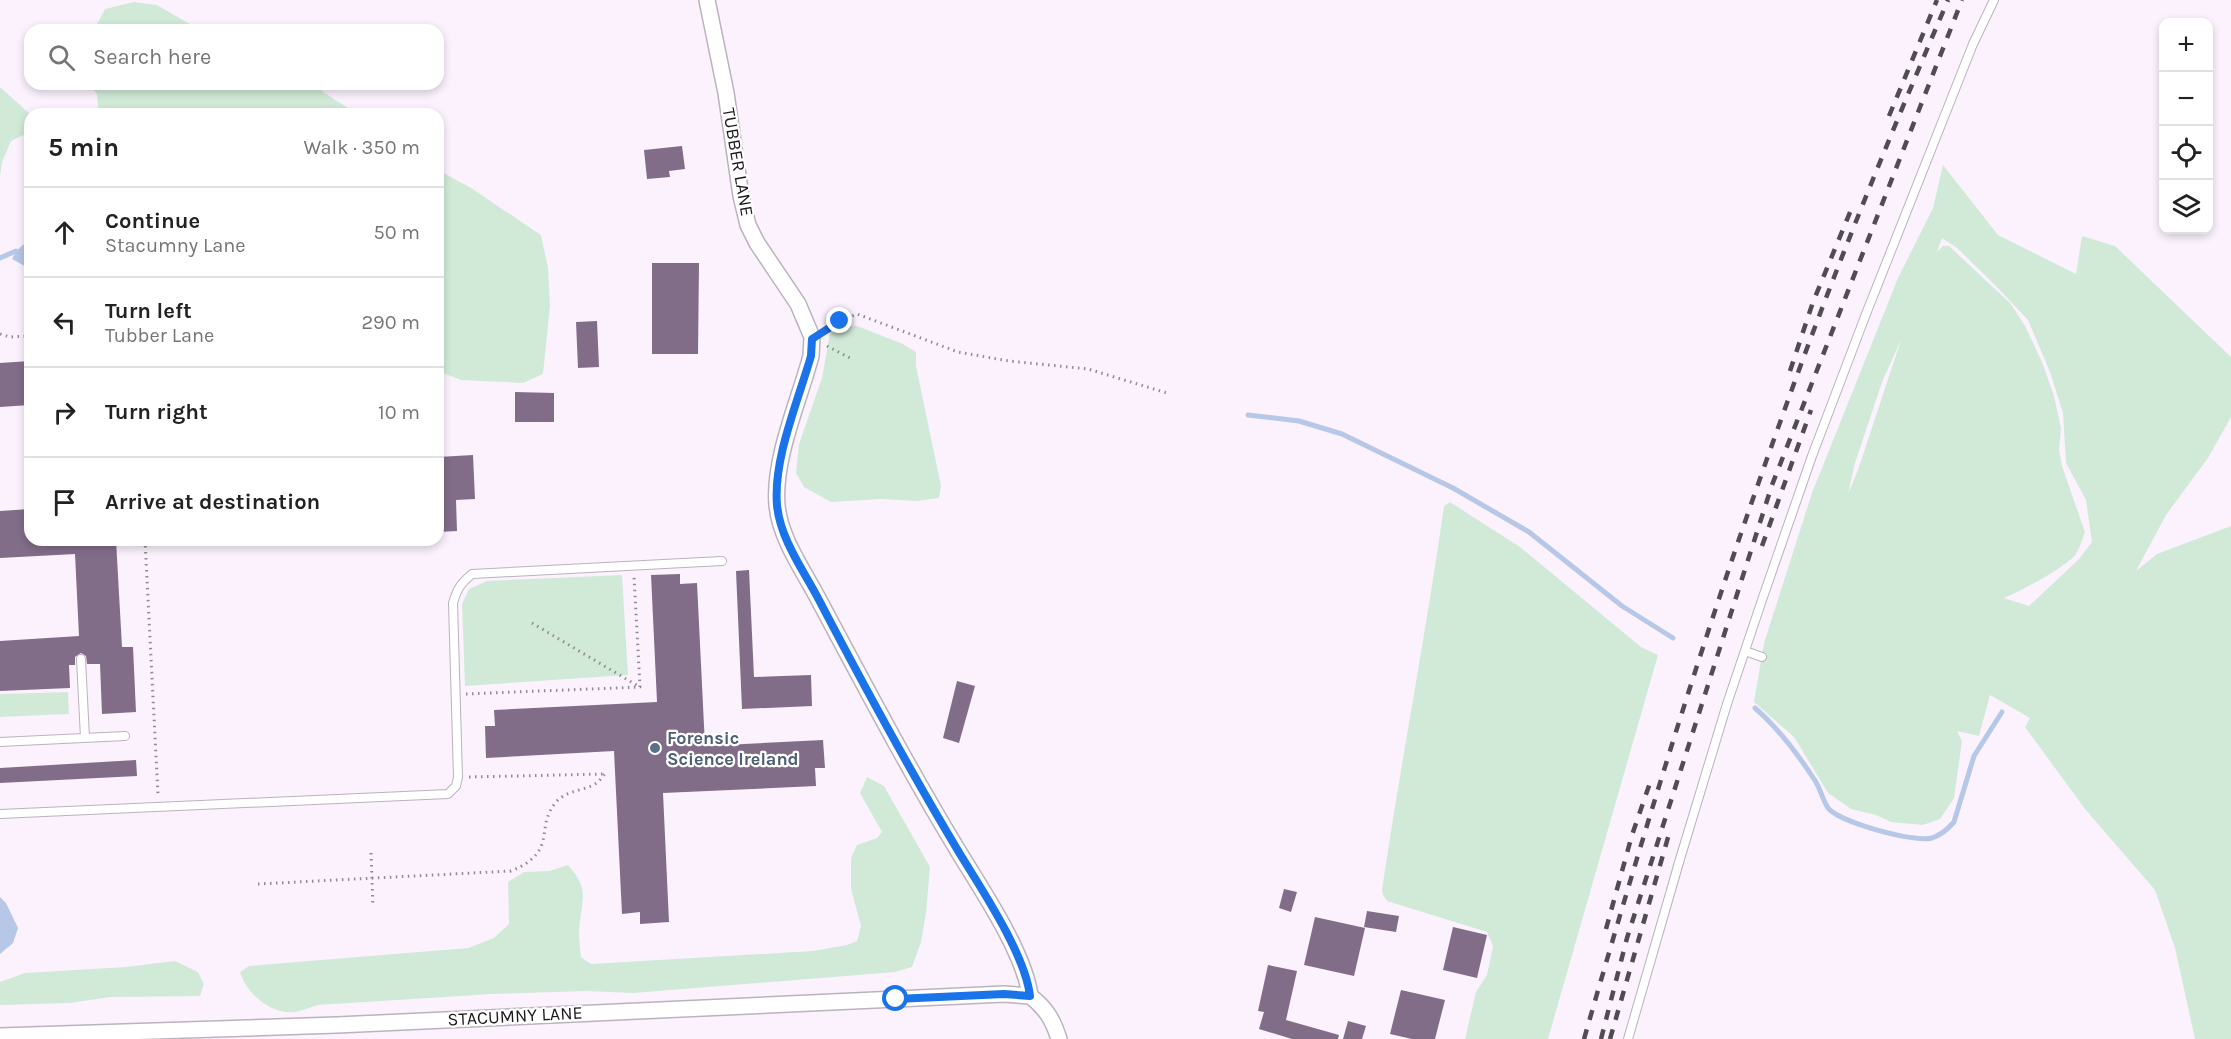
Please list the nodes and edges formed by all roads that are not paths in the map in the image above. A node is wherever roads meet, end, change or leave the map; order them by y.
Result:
1 (707, 0) edge
2 (1994, 0) edge
3 (722, 561) dead end
4 (1745, 651) junction
5 (1762, 657) dead end
6 (81, 659) dead end
7 (125, 736) dead end
8 (85, 738) junction
9 (0, 742) edge
10 (0, 814) edge
11 (1030, 996) junction
12 (0, 1036) edge
13 (1059, 1039) edge
14 (1628, 1039) edge

1 - 11 street, TUBBER LANE
2 - 4 lane
3 - 10 lane
4 - 5 lane
4 - 14 lane
6 - 8 lane
7 - 8 lane
8 - 9 lane
11 - 12 street, STACUMNY LANE
11 - 13 street

